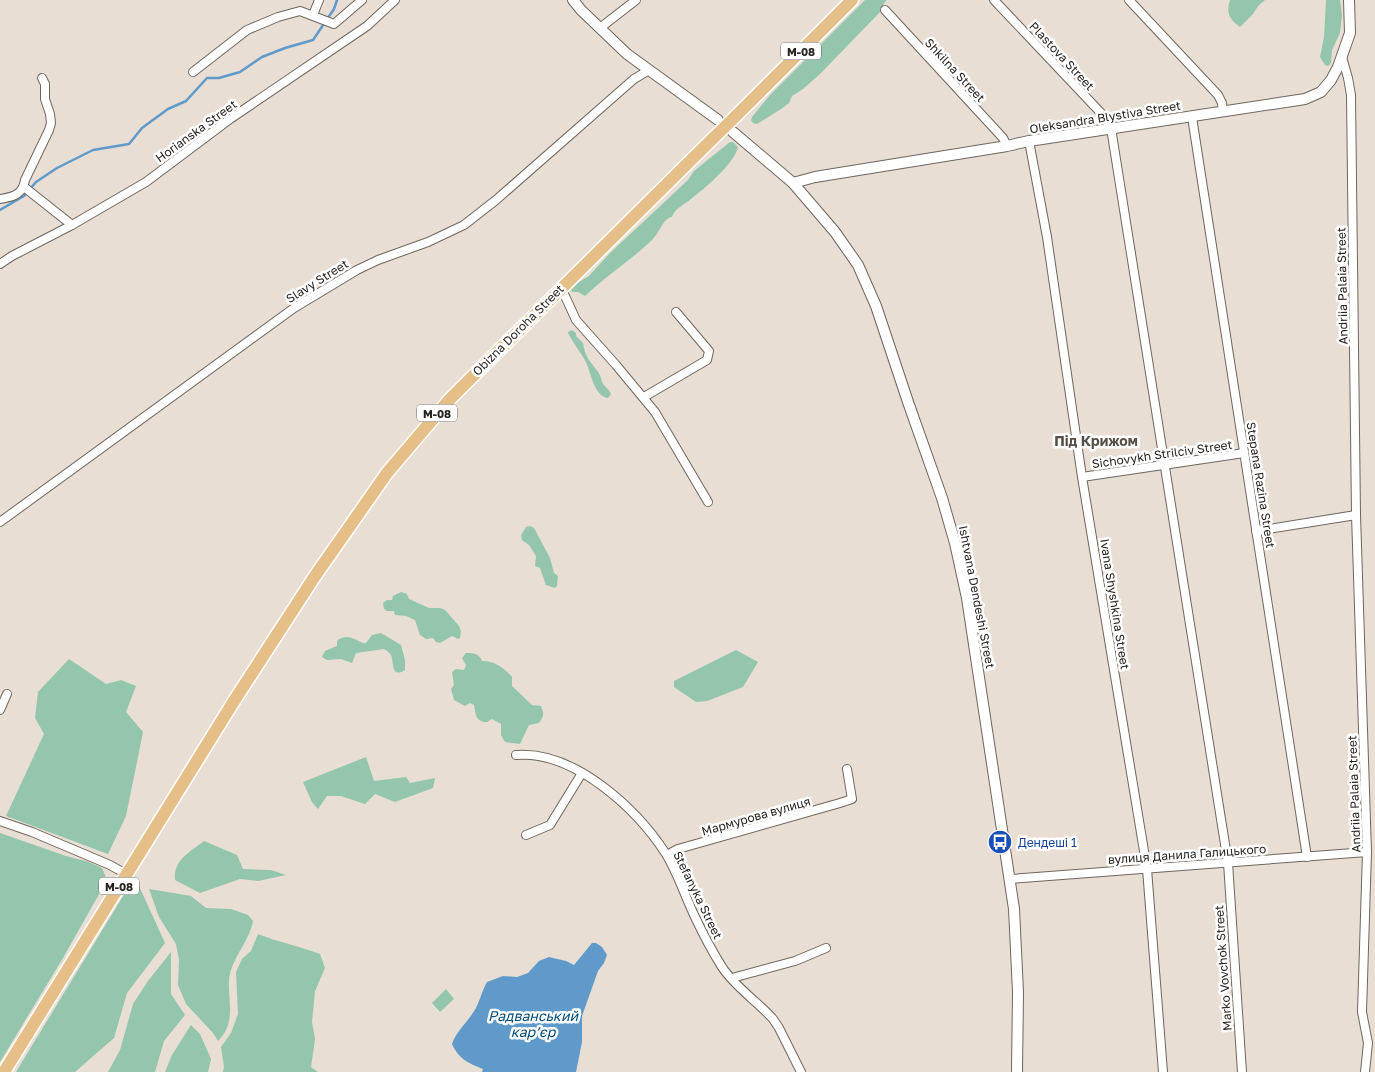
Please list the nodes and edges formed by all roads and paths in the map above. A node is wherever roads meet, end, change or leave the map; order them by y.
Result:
1 (319, 0) edge
2 (362, 0) edge
3 (395, 0) edge
4 (572, 0) edge
5 (636, 0) edge
6 (852, 0) edge
7 (994, 0) edge
8 (1129, 0) edge
9 (1349, 0) edge
10 (885, 10) dead end
11 (313, 15) junction
12 (600, 28) junction
13 (1342, 57) junction
14 (649, 70) junction
15 (193, 72) dead end
16 (42, 78) dead end
17 (1223, 112) junction
18 (1192, 116) junction
19 (718, 120) dead end
20 (1111, 128) junction
21 (733, 132) dead end
22 (1030, 141) junction
23 (1007, 146) junction
24 (793, 182) junction
25 (24, 188) junction
26 (0, 199) edge
27 (72, 226) junction
28 (0, 264) edge
29 (560, 289) junction
30 (676, 312) dead end
31 (644, 397) junction
32 (1244, 453) junction
33 (1164, 466) junction
34 (1082, 477) junction
35 (708, 502) dead end
36 (1356, 515) junction
37 (0, 522) edge
38 (1256, 531) junction
39 (7, 694) dead end
40 (0, 710) edge
41 (516, 755) dead end
42 (846, 768) dead end
43 (582, 773) junction
44 (0, 821) edge
45 (526, 835) dead end
46 (1367, 852) junction
47 (666, 855) junction
48 (1307, 857) junction
49 (1228, 863) junction
50 (1148, 868) junction
51 (126, 874) junction
52 (1010, 879) junction
53 (826, 948) dead end
54 (732, 978) junction
55 (4, 1072) edge
56 (802, 1072) edge
57 (1018, 1072) edge
58 (1163, 1072) edge
59 (1242, 1072) edge
60 (1365, 1072) edge

1 - 11 street
2 - 11 street
3 - 27 street, Horianska Street
4 - 12 street
5 - 12 street
6 - 29 highway, Obizna Doroha Street / М-08, bridge
7 - 20 street, Plastova Street
8 - 17 street
9 - 13 street, Oleksandra Blystiva Street
10 - 23 street, Shkilna Street
11 - 15 street
12 - 14 street
13 - 17 street, Oleksandra Blystiva Street
13 - 36 street, Andriia Palaia Street
14 - 19 street
14 - 37 street, Slavy Street
16 - 25 street
17 - 18 street, Oleksandra Blystiva Street
18 - 20 street, Oleksandra Blystiva Street
18 - 32 street, Stepana Razina Street
20 - 22 street, Oleksandra Blystiva Street
20 - 33 street, Marko Vovchok Street
21 - 24 street, Ishtvana Dendeshi Street
22 - 23 street, Oleksandra Blystiva Street
22 - 34 street, Ivana Shyshkina Street
23 - 24 street, Oleksandra Blystiva Street
24 - 52 street, Ishtvana Dendeshi Street
25 - 26 street
25 - 27 street
27 - 28 street, Horianska Street
29 - 31 street
29 - 51 highway, Obizna Doroha Street / М-08
30 - 31 street
31 - 35 street
32 - 33 street, Sichovykh Strilciv Street
32 - 38 street, Stepana Razina Street
33 - 34 street, Sichovykh Strilciv Street
33 - 49 street, Marko Vovchok Street
34 - 50 street, Ivana Shyshkina Street
36 - 38 street
36 - 46 street, Andriia Palaia Street
38 - 48 street, Stepana Razina Street
39 - 40 street
41 - 43 street, Stefanyka Street
42 - 47 street, Мармурова вулиця
43 - 45 street
43 - 47 street, Stefanyka Street
44 - 51 street
46 - 48 street, вулиця Данила Галицького
46 - 60 street, Andriia Palaia Street
47 - 54 street, Stefanyka Street
48 - 49 street, вулиця Данила Галицького
49 - 50 street, вулиця Данила Галицького
49 - 59 street, Marko Vovchok Street
50 - 52 street, вулиця Данила Галицького
50 - 58 street, Ivana Shyshkina Street
51 - 55 highway, М-08
52 - 57 street, Ishtvana Dendeshi Street
53 - 54 street
54 - 56 street, Stefanyka Street

